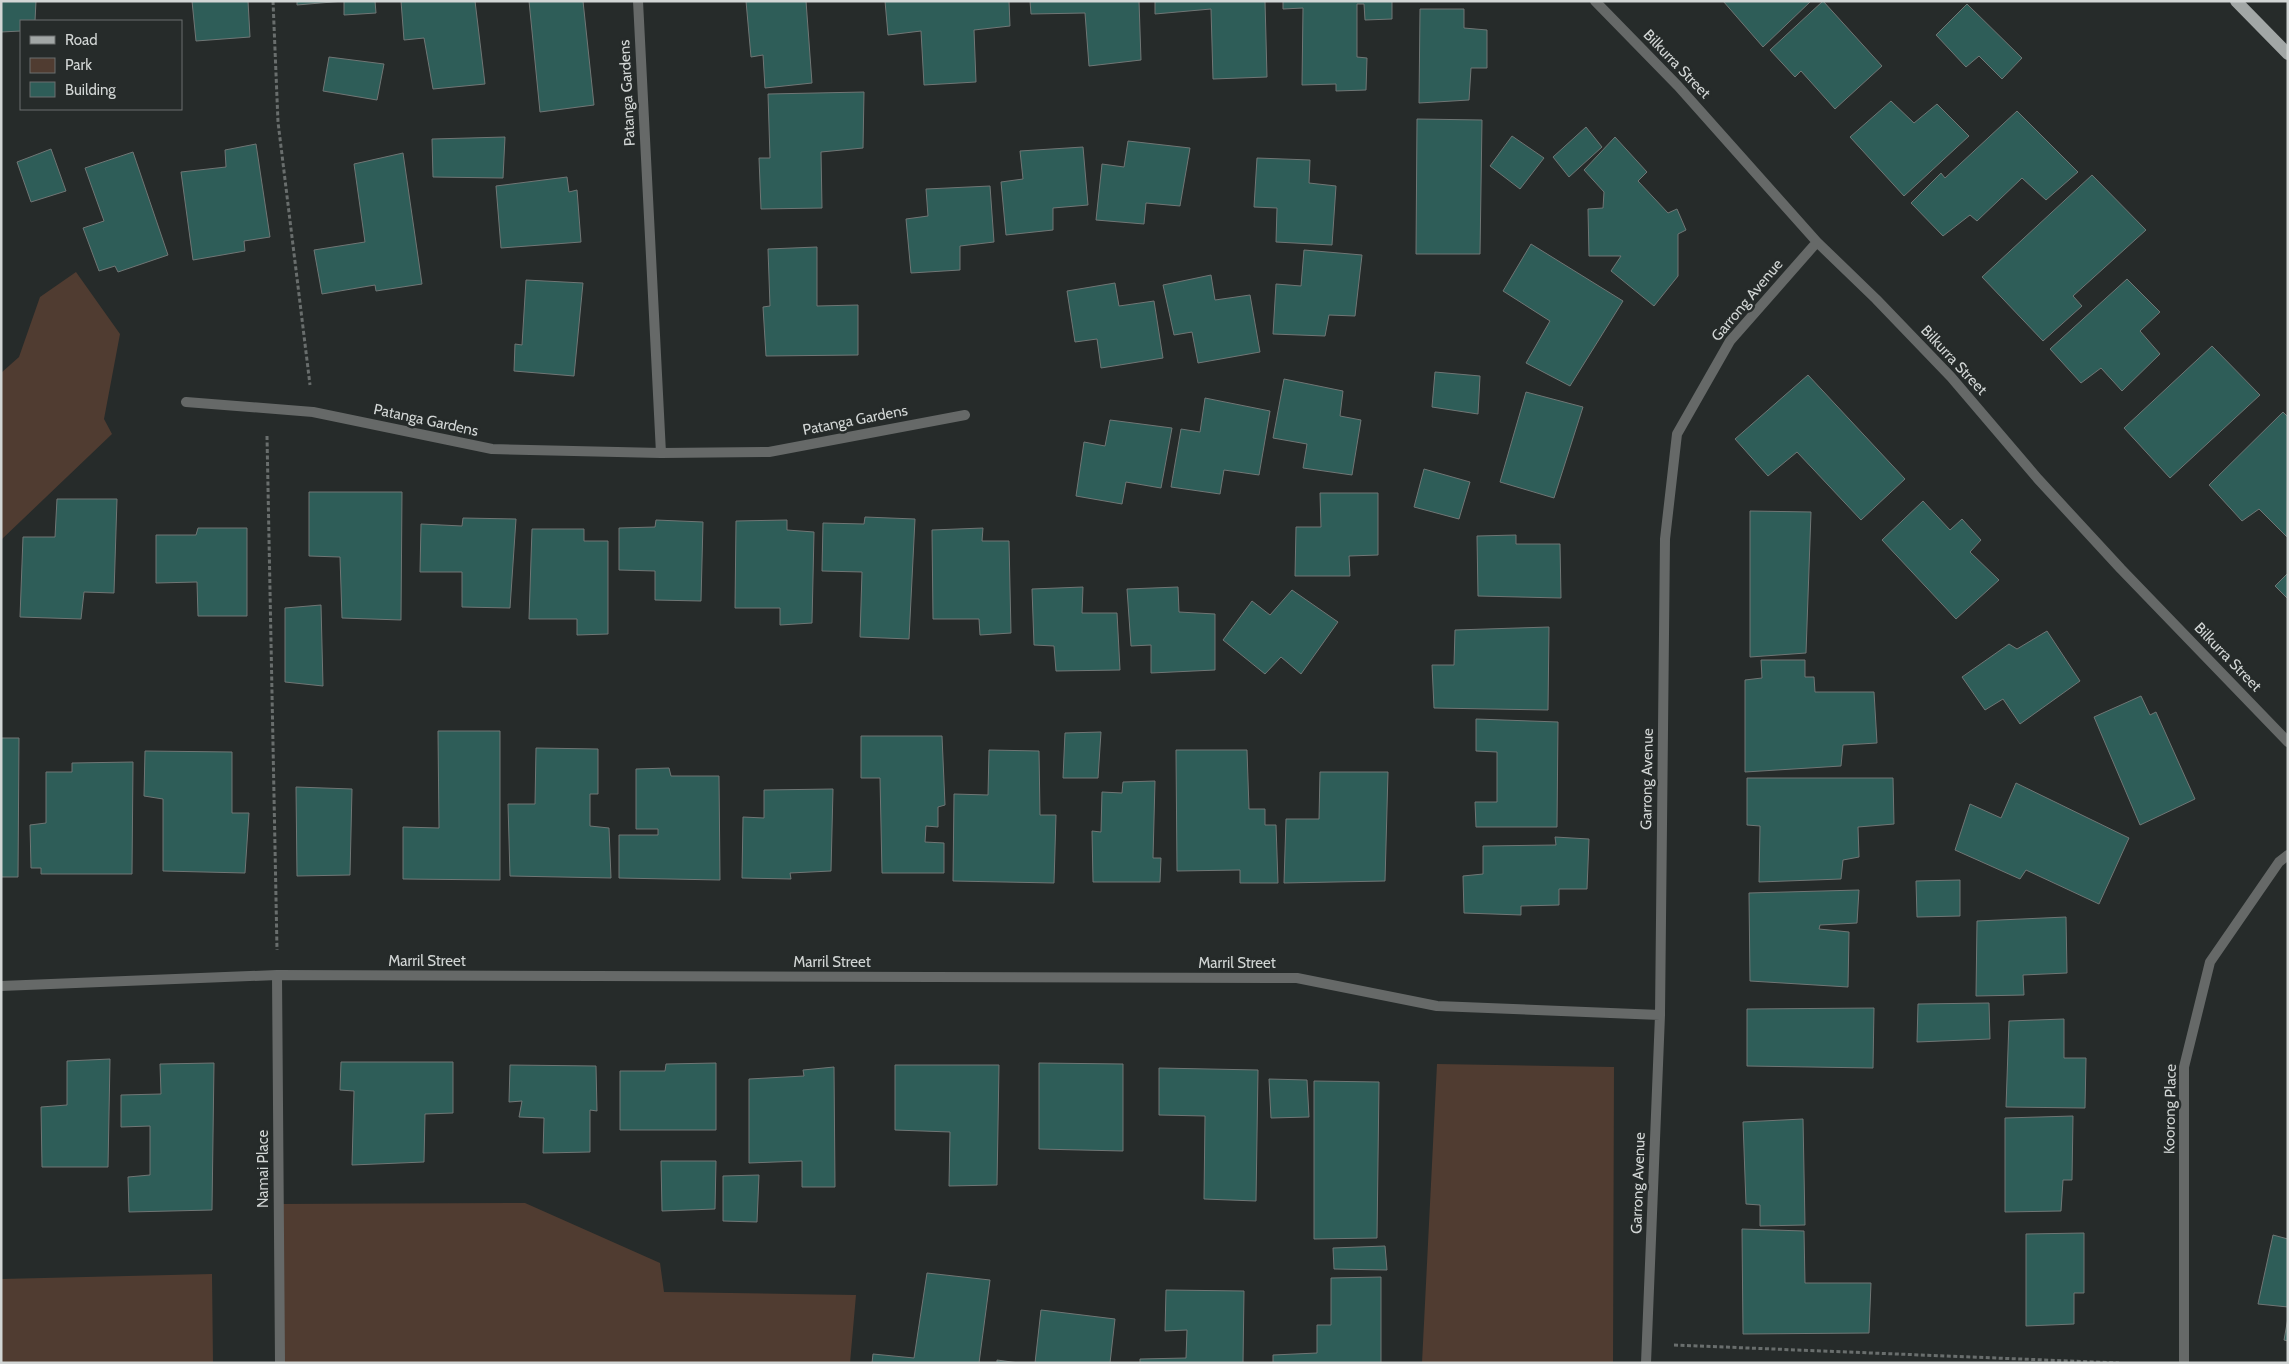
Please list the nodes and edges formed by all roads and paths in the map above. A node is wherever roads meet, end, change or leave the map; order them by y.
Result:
1 (273, 1) edge
2 (638, 1) edge
3 (1595, 1) edge
4 (2236, 1) edge
5 (2288, 54) edge
6 (1817, 242) junction
7 (186, 402) dead end
8 (266, 407) junction
9 (313, 412) junction
10 (965, 415) dead end
11 (661, 453) junction
12 (2288, 742) edge
13 (2288, 855) edge
14 (277, 975) junction
15 (1, 986) edge
16 (1660, 1015) junction
17 (1646, 1344) junction
18 (280, 1363) edge
19 (1646, 1363) edge
20 (2119, 1363) edge
21 (2184, 1363) edge

1 - 9 path
2 - 11 street, Patanga Gardens
3 - 6 street, Bilkurra Street
4 - 5 main road
6 - 12 street, Bilkurra Street
6 - 16 street, Garrong Avenue
7 - 8 street, Patanga Gardens
8 - 9 street, Patanga Gardens
8 - 14 path
9 - 11 street, Patanga Gardens
10 - 11 street, Patanga Gardens
13 - 21 street, Koorong Place
14 - 15 street, Marril Street
14 - 16 street, Marril Street
14 - 18 street, Namai Place
16 - 17 street, Garrong Avenue
17 - 19 street, Garrong Avenue
17 - 20 path

